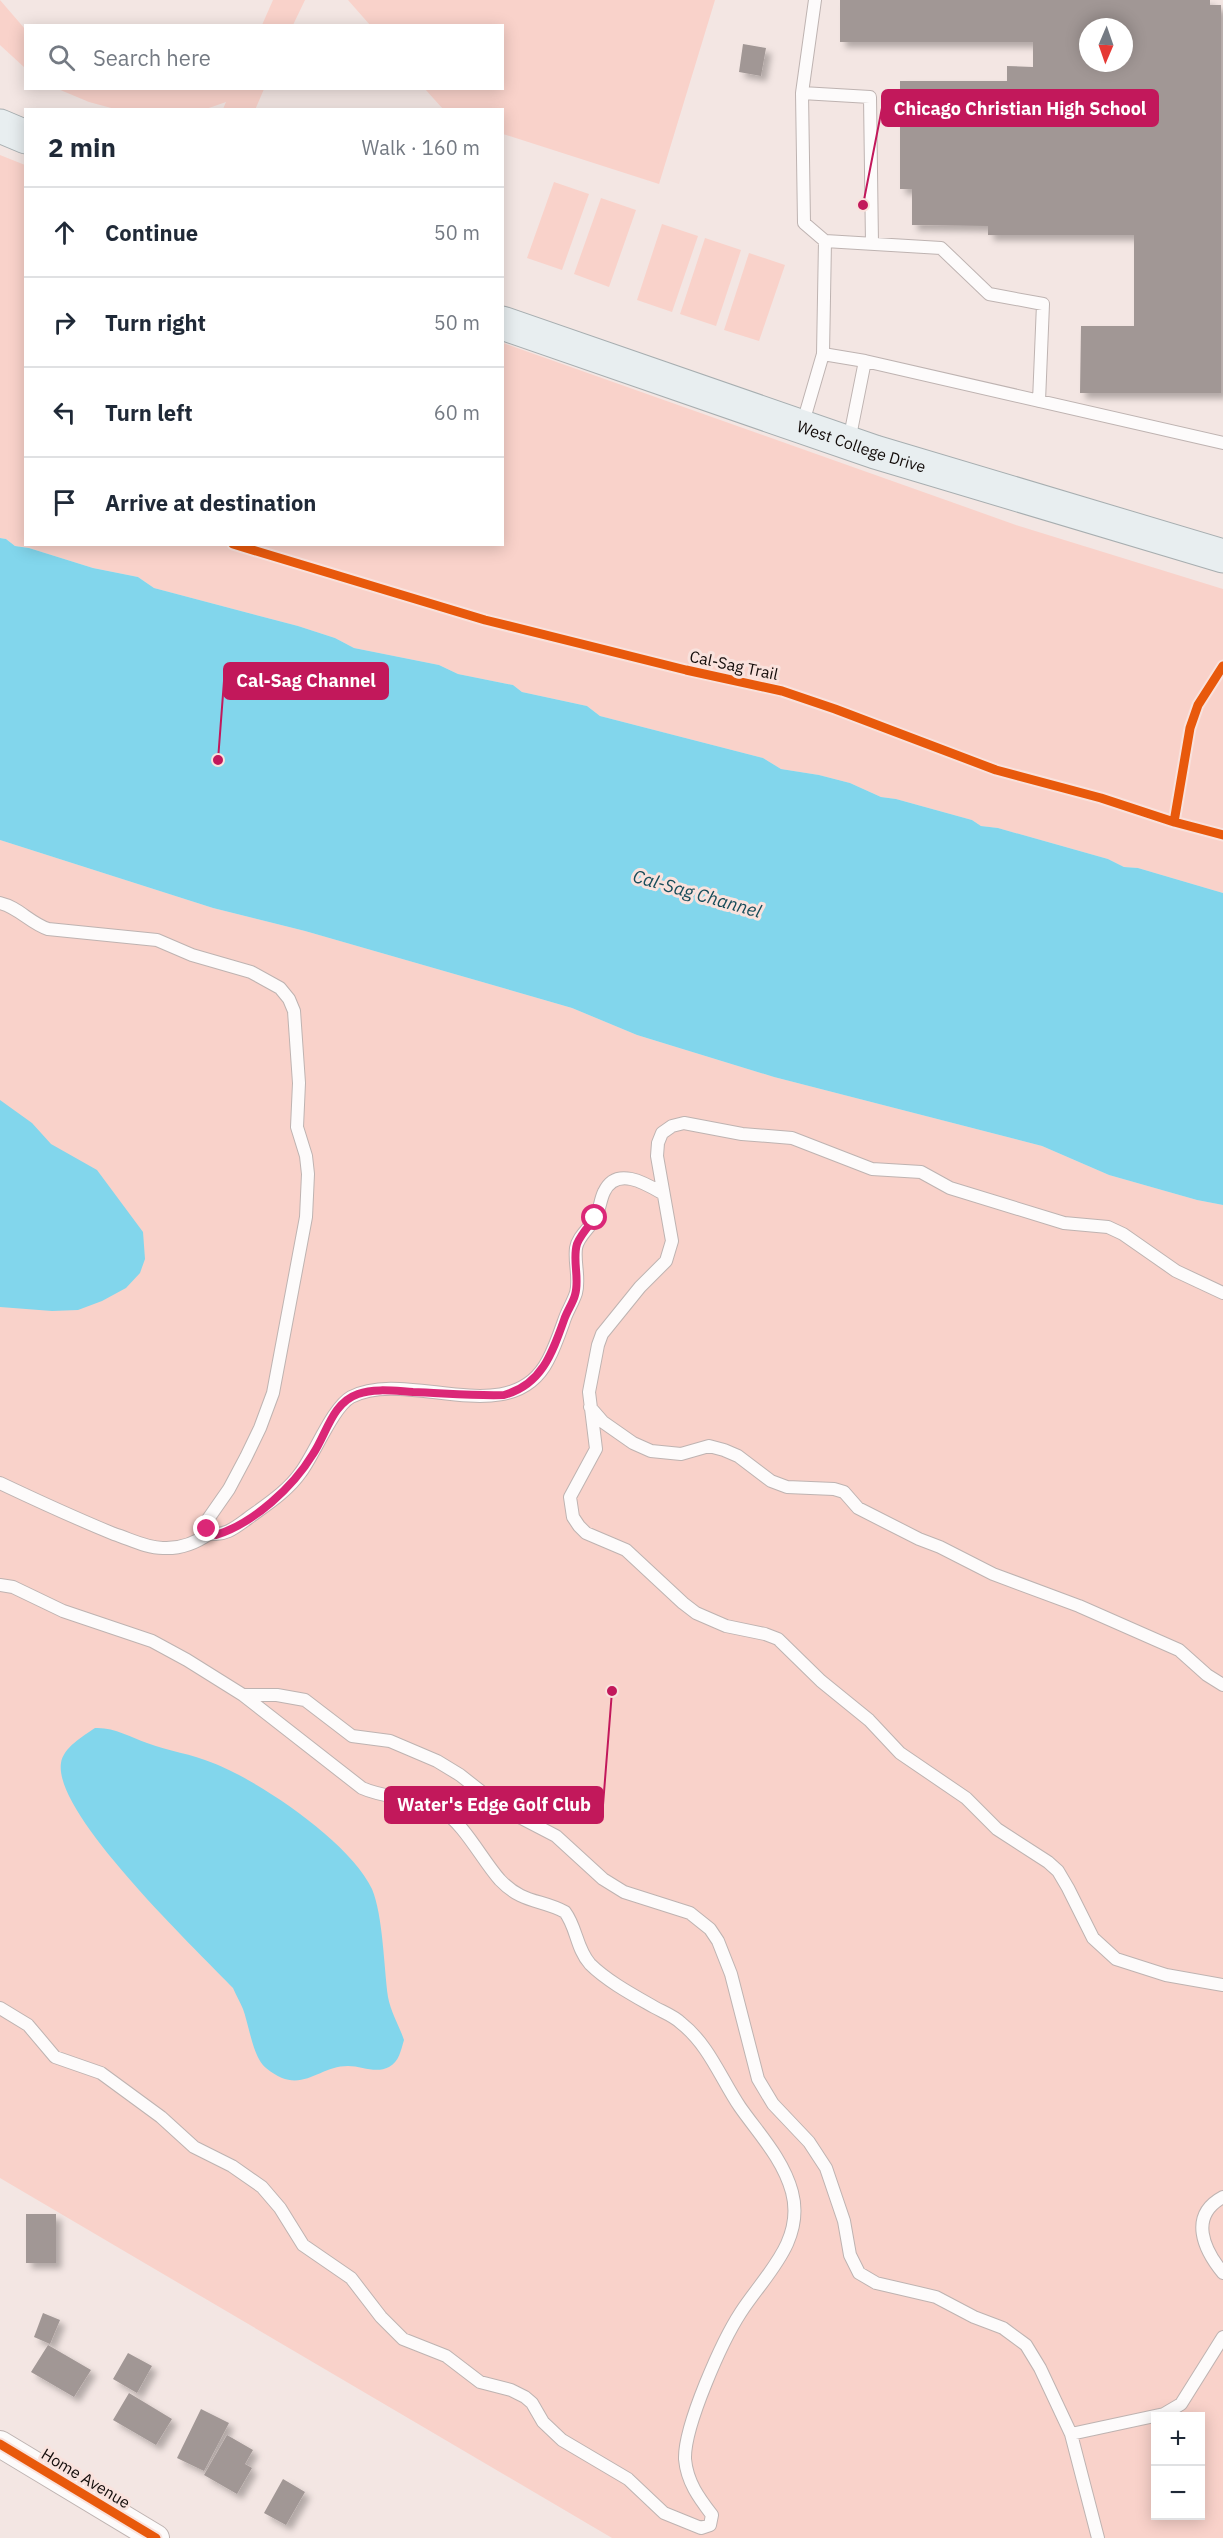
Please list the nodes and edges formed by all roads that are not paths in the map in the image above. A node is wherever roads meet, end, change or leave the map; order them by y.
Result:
1 (815, 0) edge
2 (802, 93) junction
3 (0, 126) edge
4 (24, 136) edge
5 (825, 241) junction
6 (872, 244) junction
7 (504, 324) edge
8 (823, 354) junction
9 (865, 361) junction
10 (1039, 401) junction
11 (802, 426) junction
12 (848, 442) junction
13 (1223, 443) edge
14 (1223, 556) edge
15 (0, 903) edge
16 (662, 1194) junction
17 (1223, 1293) edge
18 (590, 1407) junction
19 (0, 1483) edge
20 (210, 1533) junction
21 (0, 1585) edge
22 (1223, 1685) edge
23 (243, 1695) junction
24 (1223, 1985) edge
25 (0, 2008) edge
26 (1223, 2198) edge
27 (1223, 2273) edge
28 (1223, 2337) edge
29 (1071, 2434) junction
30 (0, 2444) edge
31 (156, 2538) edge
32 (1098, 2538) edge

1 - 2 lane
2 - 5 lane
2 - 6 lane
3 - 4 main road
5 - 6 lane
5 - 8 lane
6 - 10 lane
7 - 11 main road, West College Drive
8 - 9 lane
8 - 11 lane
9 - 10 lane
9 - 12 lane
10 - 13 lane
11 - 12 main road, West College Drive
12 - 14 main road, West College Drive
15 - 20 lane
16 - 17 lane
16 - 18 lane
16 - 20 lane
18 - 22 lane
18 - 24 lane
19 - 20 lane
21 - 23 lane
23 - 25 lane
23 - 29 lane
26 - 27 lane
28 - 29 lane
29 - 32 lane
30 - 31 street, Home Avenue

